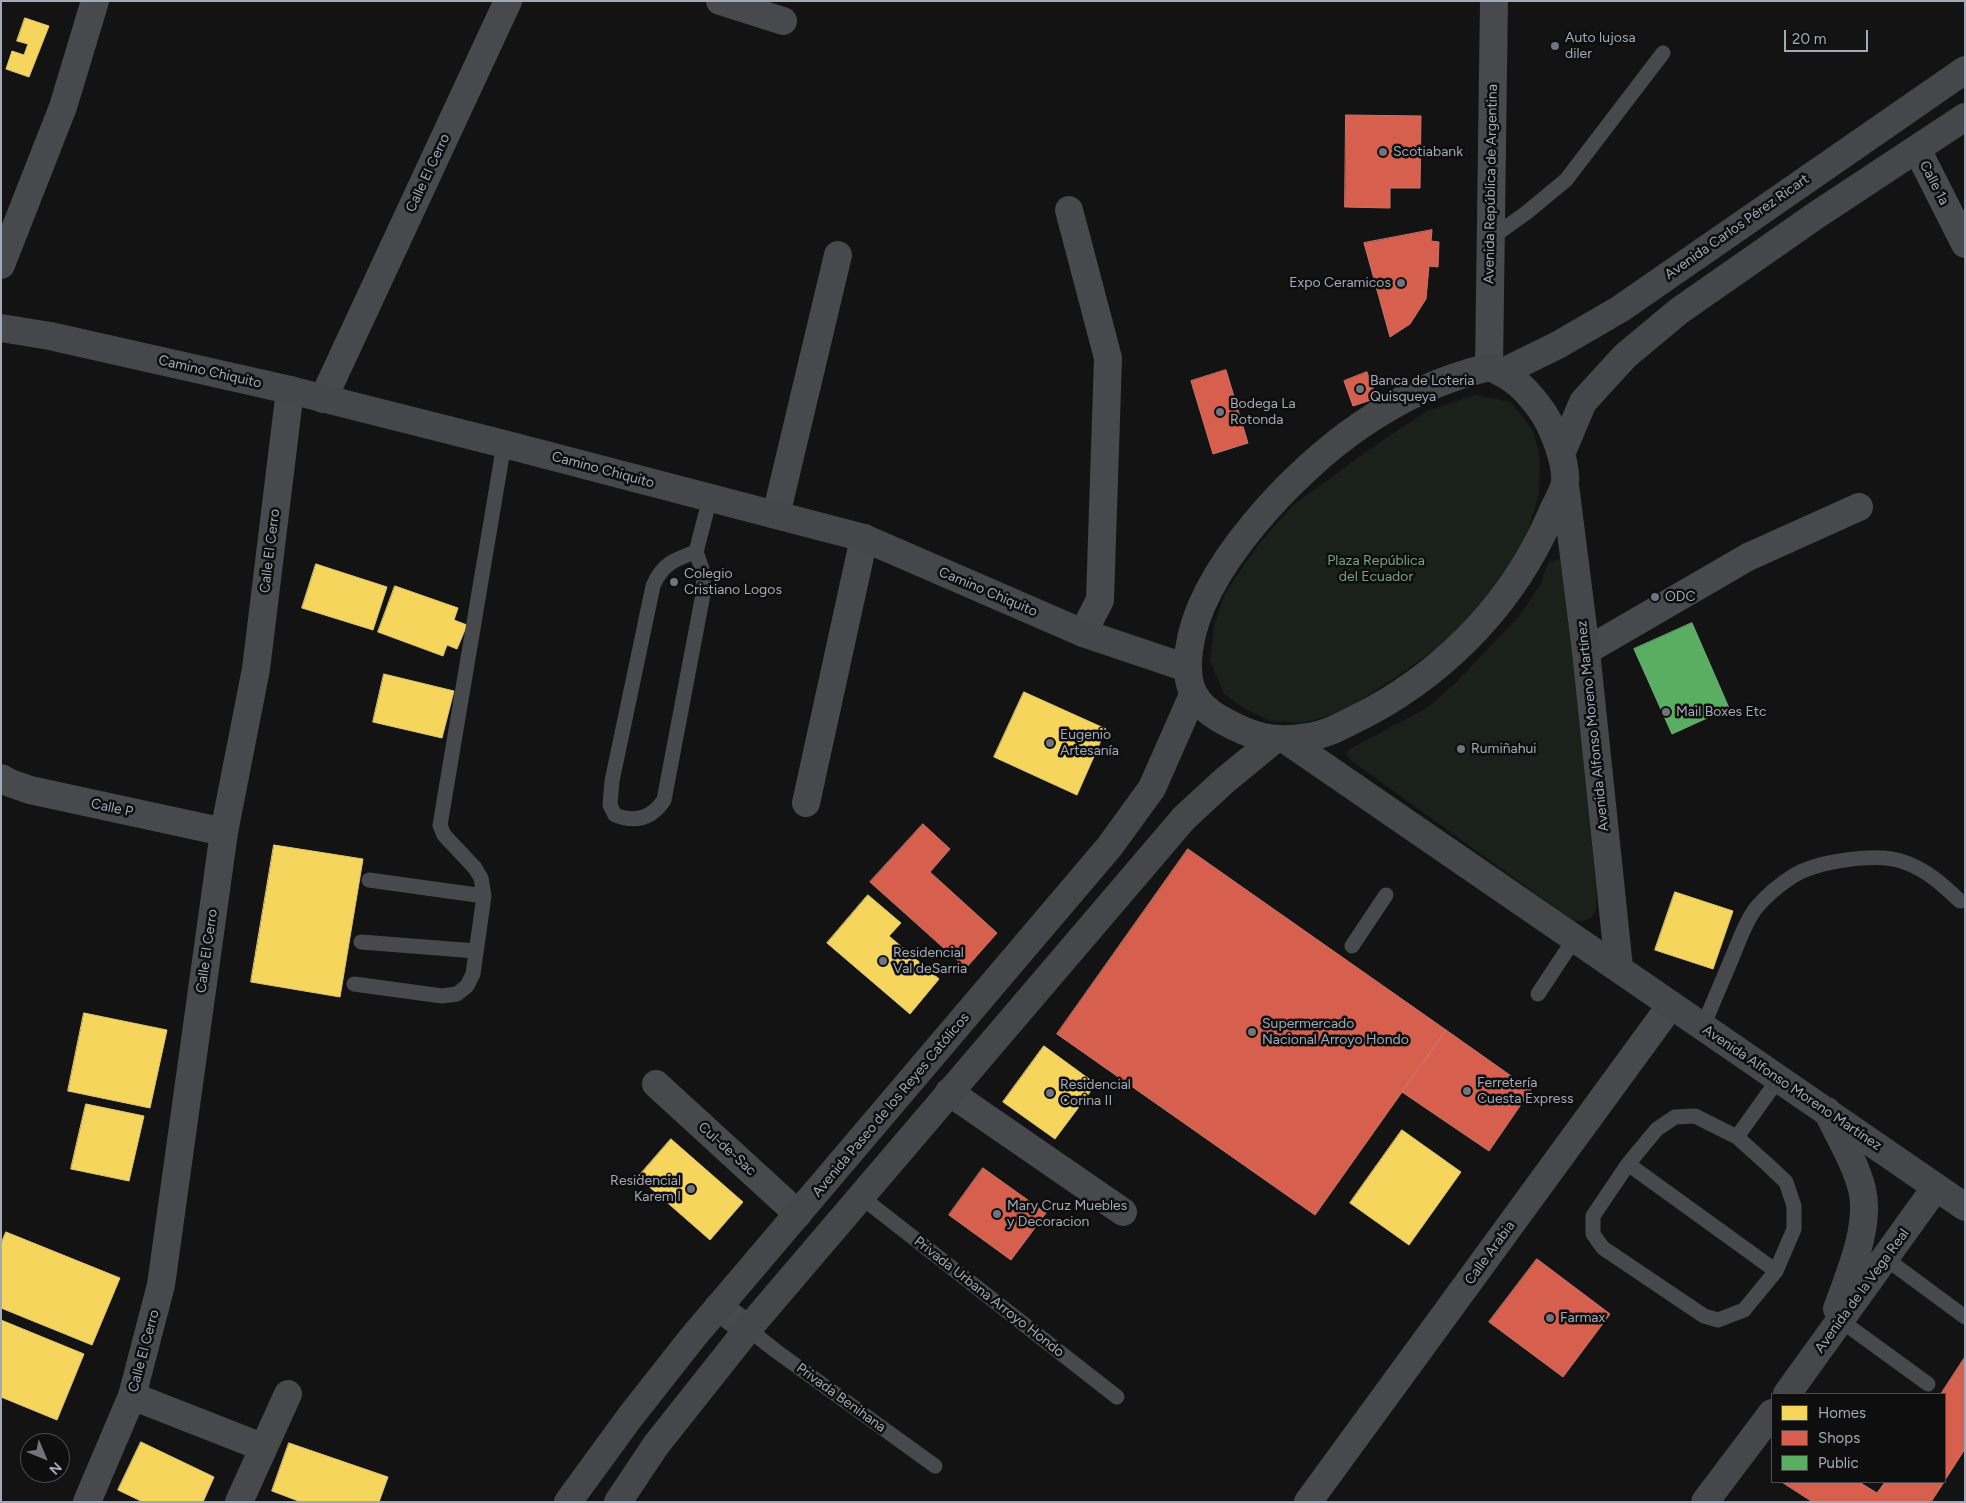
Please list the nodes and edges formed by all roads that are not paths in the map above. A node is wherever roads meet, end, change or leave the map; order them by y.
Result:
1 (95, 1) edge
2 (508, 1) edge
3 (720, 1) edge
4 (1494, 1) edge
5 (783, 21) dead end
6 (1663, 52) dead end
7 (1965, 70) edge
8 (1965, 117) edge
9 (1917, 149) junction
10 (1068, 210) dead end
11 (1491, 238) junction
12 (1965, 244) edge
13 (838, 255) dead end
14 (1, 265) edge
15 (1, 328) edge
16 (1496, 369) junction
17 (290, 390) junction
18 (323, 399) junction
19 (504, 444) junction
20 (1561, 454) junction
21 (1564, 484) junction
22 (710, 498) junction
23 (1859, 507) dead end
24 (776, 516) junction
25 (864, 538) junction
26 (696, 552) junction
27 (1083, 633) junction
28 (1586, 651) junction
29 (1187, 668) junction
30 (1193, 695) junction
31 (1280, 740) junction
32 (1, 778) edge
33 (806, 803) dead end
34 (224, 832) junction
35 (369, 880) dead end
36 (1386, 894) dead end
37 (484, 896) junction
38 (1960, 901) dead end
39 (1575, 938) junction
40 (361, 942) dead end
41 (1352, 946) dead end
42 (476, 951) junction
43 (1619, 968) junction
44 (354, 984) dead end
45 (1538, 994) dead end
46 (1671, 1005) junction
47 (1703, 1027) junction
48 (1779, 1078) junction
49 (656, 1084) dead end
50 (949, 1092) junction
51 (1826, 1110) junction
52 (1736, 1137) junction
53 (1628, 1164) junction
54 (1936, 1187) junction
55 (860, 1196) junction
56 (1965, 1207) edge
57 (1123, 1212) dead end
58 (798, 1214) junction
59 (1885, 1258) junction
60 (1776, 1271) junction
61 (718, 1307) junction
62 (1965, 1317) edge
63 (748, 1329) junction
64 (1833, 1330) junction
65 (1928, 1384) dead end
66 (1788, 1393) edge
67 (288, 1394) dead end
68 (132, 1396) junction
69 (1117, 1397) dead end
70 (1771, 1416) edge
71 (262, 1447) junction
72 (935, 1466) dead end
73 (87, 1502) edge
74 (239, 1502) edge
75 (568, 1502) edge
76 (618, 1502) edge
77 (1308, 1502) edge
78 (1704, 1502) edge

1 - 14 street
2 - 18 street, Calle El Cerro
3 - 5 street
4 - 11 street, Avenida República de Argentina
6 - 11 lane
7 - 16 main road, Avenida Carlos Pérez Ricart
8 - 9 main road
9 - 12 street, Calle 1a
9 - 20 main road
10 - 27 street
11 - 16 street, Avenida República de Argentina
13 - 24 street
15 - 17 main road, Camino Chiquito
16 - 20 main road
16 - 29 main road
17 - 18 main road, Camino Chiquito
17 - 34 street, Calle El Cerro
18 - 19 main road, Camino Chiquito
19 - 22 main road, Camino Chiquito
19 - 37 lane
20 - 21 main road
21 - 28 main road, Avenida Alfonso Moreno Martínez
21 - 31 main road
22 - 24 main road, Camino Chiquito
22 - 26 lane
23 - 28 street
24 - 25 main road, Camino Chiquito
25 - 27 main road, Camino Chiquito
25 - 33 street
26 - 26 lane
27 - 29 main road, Camino Chiquito
28 - 43 main road, Avenida Alfonso Moreno Martínez
29 - 30 main road
30 - 31 main road
30 - 58 main road, Avenida Paseo de los Reyes Católicos
31 - 39 main road, Avenida Alfonso Moreno Martínez
31 - 50 main road
32 - 34 street, Calle P
34 - 68 street, Calle El Cerro
35 - 37 lane
36 - 41 lane
37 - 42 lane
38 - 47 lane
39 - 43 main road, Avenida Alfonso Moreno Martínez
39 - 45 lane
40 - 42 lane
42 - 44 lane
43 - 46 main road, Avenida Alfonso Moreno Martínez
46 - 47 main road, Avenida Alfonso Moreno Martínez
46 - 77 street, Calle Arabia
47 - 48 main road, Avenida Alfonso Moreno Martínez
48 - 51 main road, Avenida Alfonso Moreno Martínez
48 - 52 lane
49 - 58 street, Cul-de-Sac
50 - 55 main road
50 - 57 street
51 - 54 main road, Avenida Alfonso Moreno Martínez
51 - 64 main road
52 - 53 lane
52 - 60 lane
53 - 60 lane
53 - 60 lane
54 - 56 main road, Avenida Alfonso Moreno Martínez
54 - 59 main road, Avenida de la Vega Real
55 - 63 main road
55 - 69 lane, Privada Urbana Arroyo Hondo
58 - 61 main road, Avenida Paseo de los Reyes Católicos
59 - 62 lane
59 - 64 main road, Avenida de la Vega Real
61 - 63 street
61 - 75 main road, Avenida Paseo de los Reyes Católicos
63 - 72 lane, Privada Benihana
63 - 76 main road
64 - 65 lane
64 - 66 main road, Avenida de la Vega Real
67 - 71 street
68 - 71 street
68 - 73 street, Calle El Cerro
70 - 78 main road, Avenida de la Vega Real
71 - 74 street

